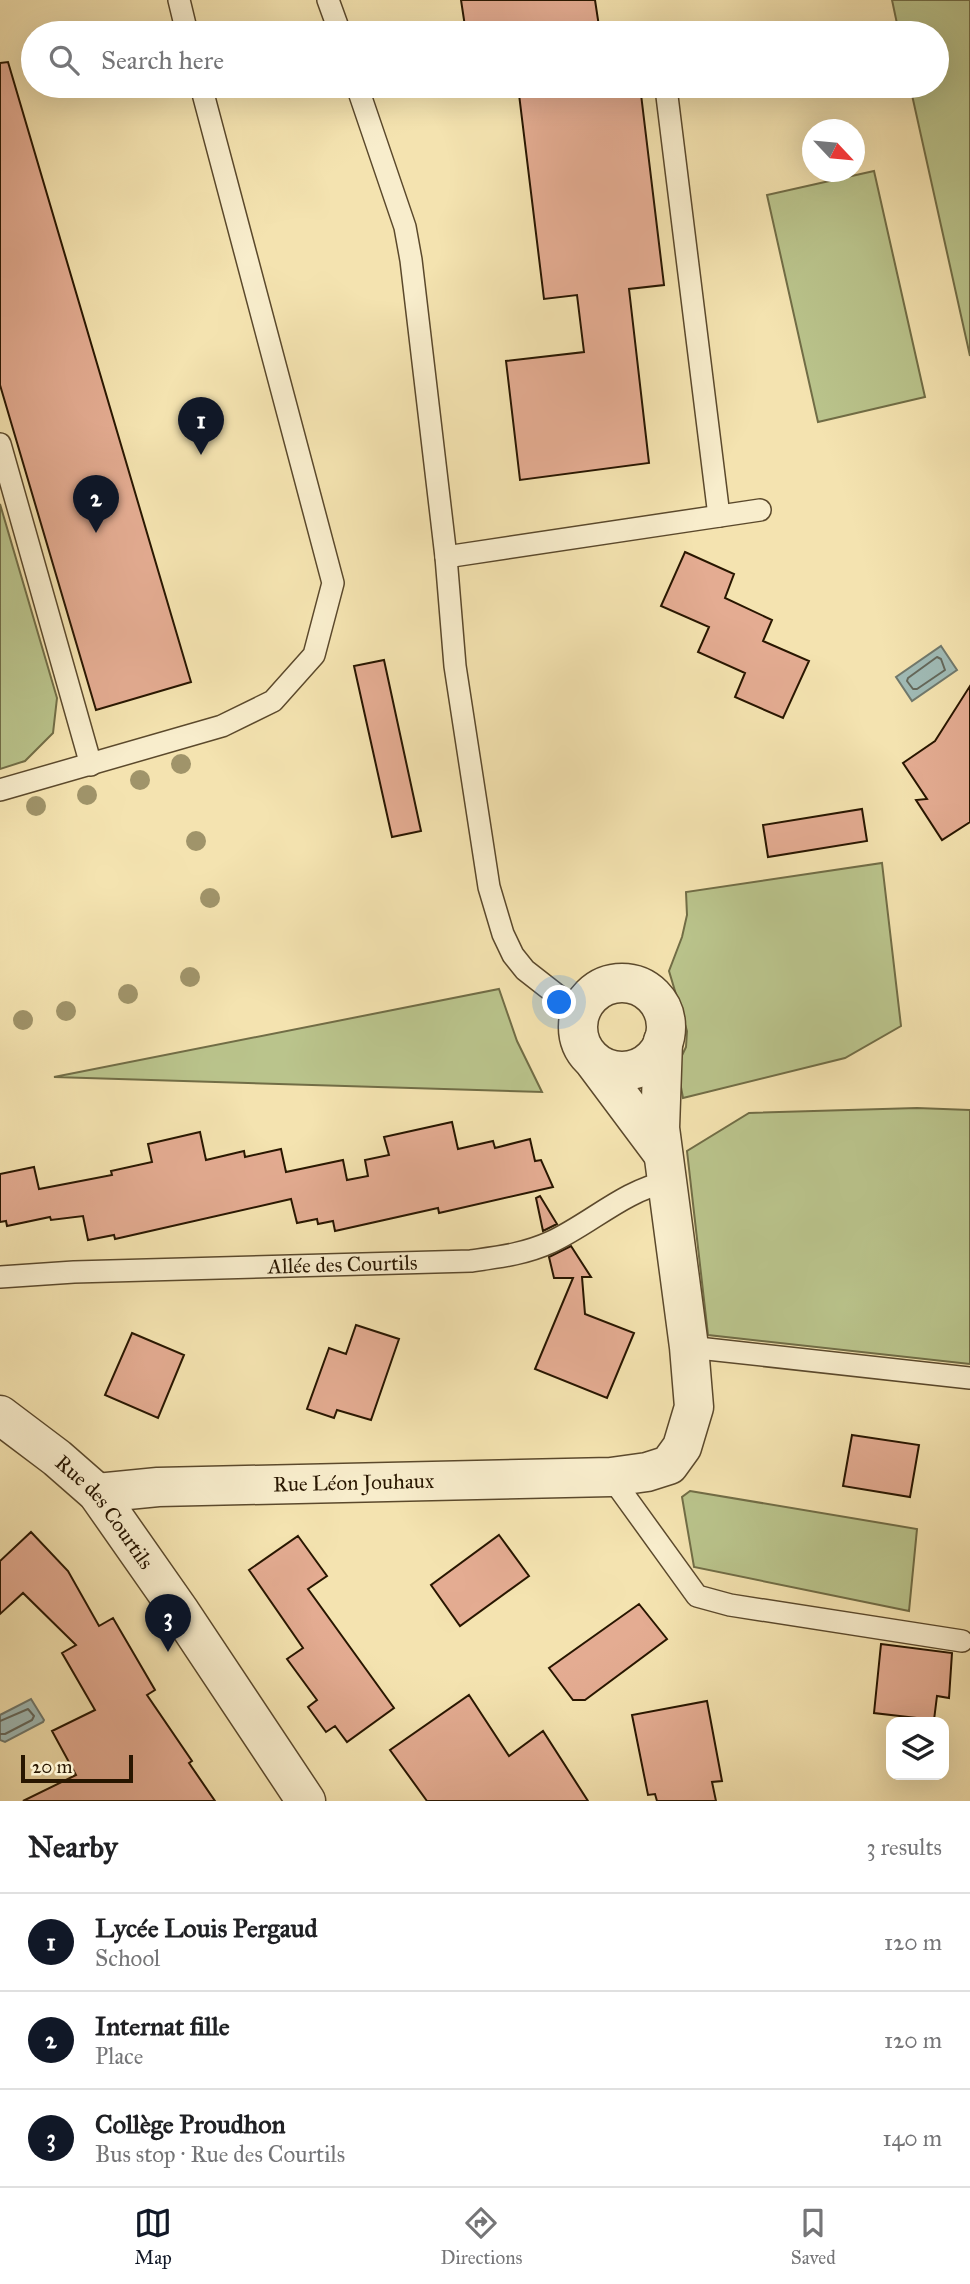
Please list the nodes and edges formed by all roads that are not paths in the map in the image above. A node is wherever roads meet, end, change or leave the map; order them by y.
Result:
1 (178, 0) edge
2 (328, 0) edge
3 (184, 21) edge
4 (336, 21) edge
5 (204, 98) edge
6 (361, 98) edge
7 (667, 98) edge
8 (0, 444) edge
9 (760, 510) dead end
10 (719, 516) junction
11 (446, 557) junction
12 (91, 765) junction
13 (0, 790) edge
14 (580, 1013) junction
15 (663, 1041) junction
16 (595, 1063) junction
17 (665, 1168) junction
18 (0, 1277) edge
19 (689, 1346) junction
20 (970, 1378) edge
21 (0, 1415) edge
22 (611, 1477) junction
23 (97, 1493) junction
24 (962, 1641) dead end
25 (306, 1801) edge

1 - 3 lane
2 - 4 lane
5 - 12 lane
6 - 11 lane
7 - 10 lane
8 - 12 lane
9 - 10 lane
10 - 11 lane
11 - 14 lane
12 - 13 lane
14 - 15 street
14 - 16 street
15 - 16 street
15 - 17 street, Rue Léon Jouhaux
16 - 17 street
17 - 18 lane, Allée des Courtils
17 - 19 street, Rue Léon Jouhaux
19 - 20 lane
19 - 22 street, Rue Léon Jouhaux
21 - 23 street, Rue des Courtils
22 - 23 street, Rue Léon Jouhaux
22 - 24 lane
23 - 25 street, Rue des Courtils

